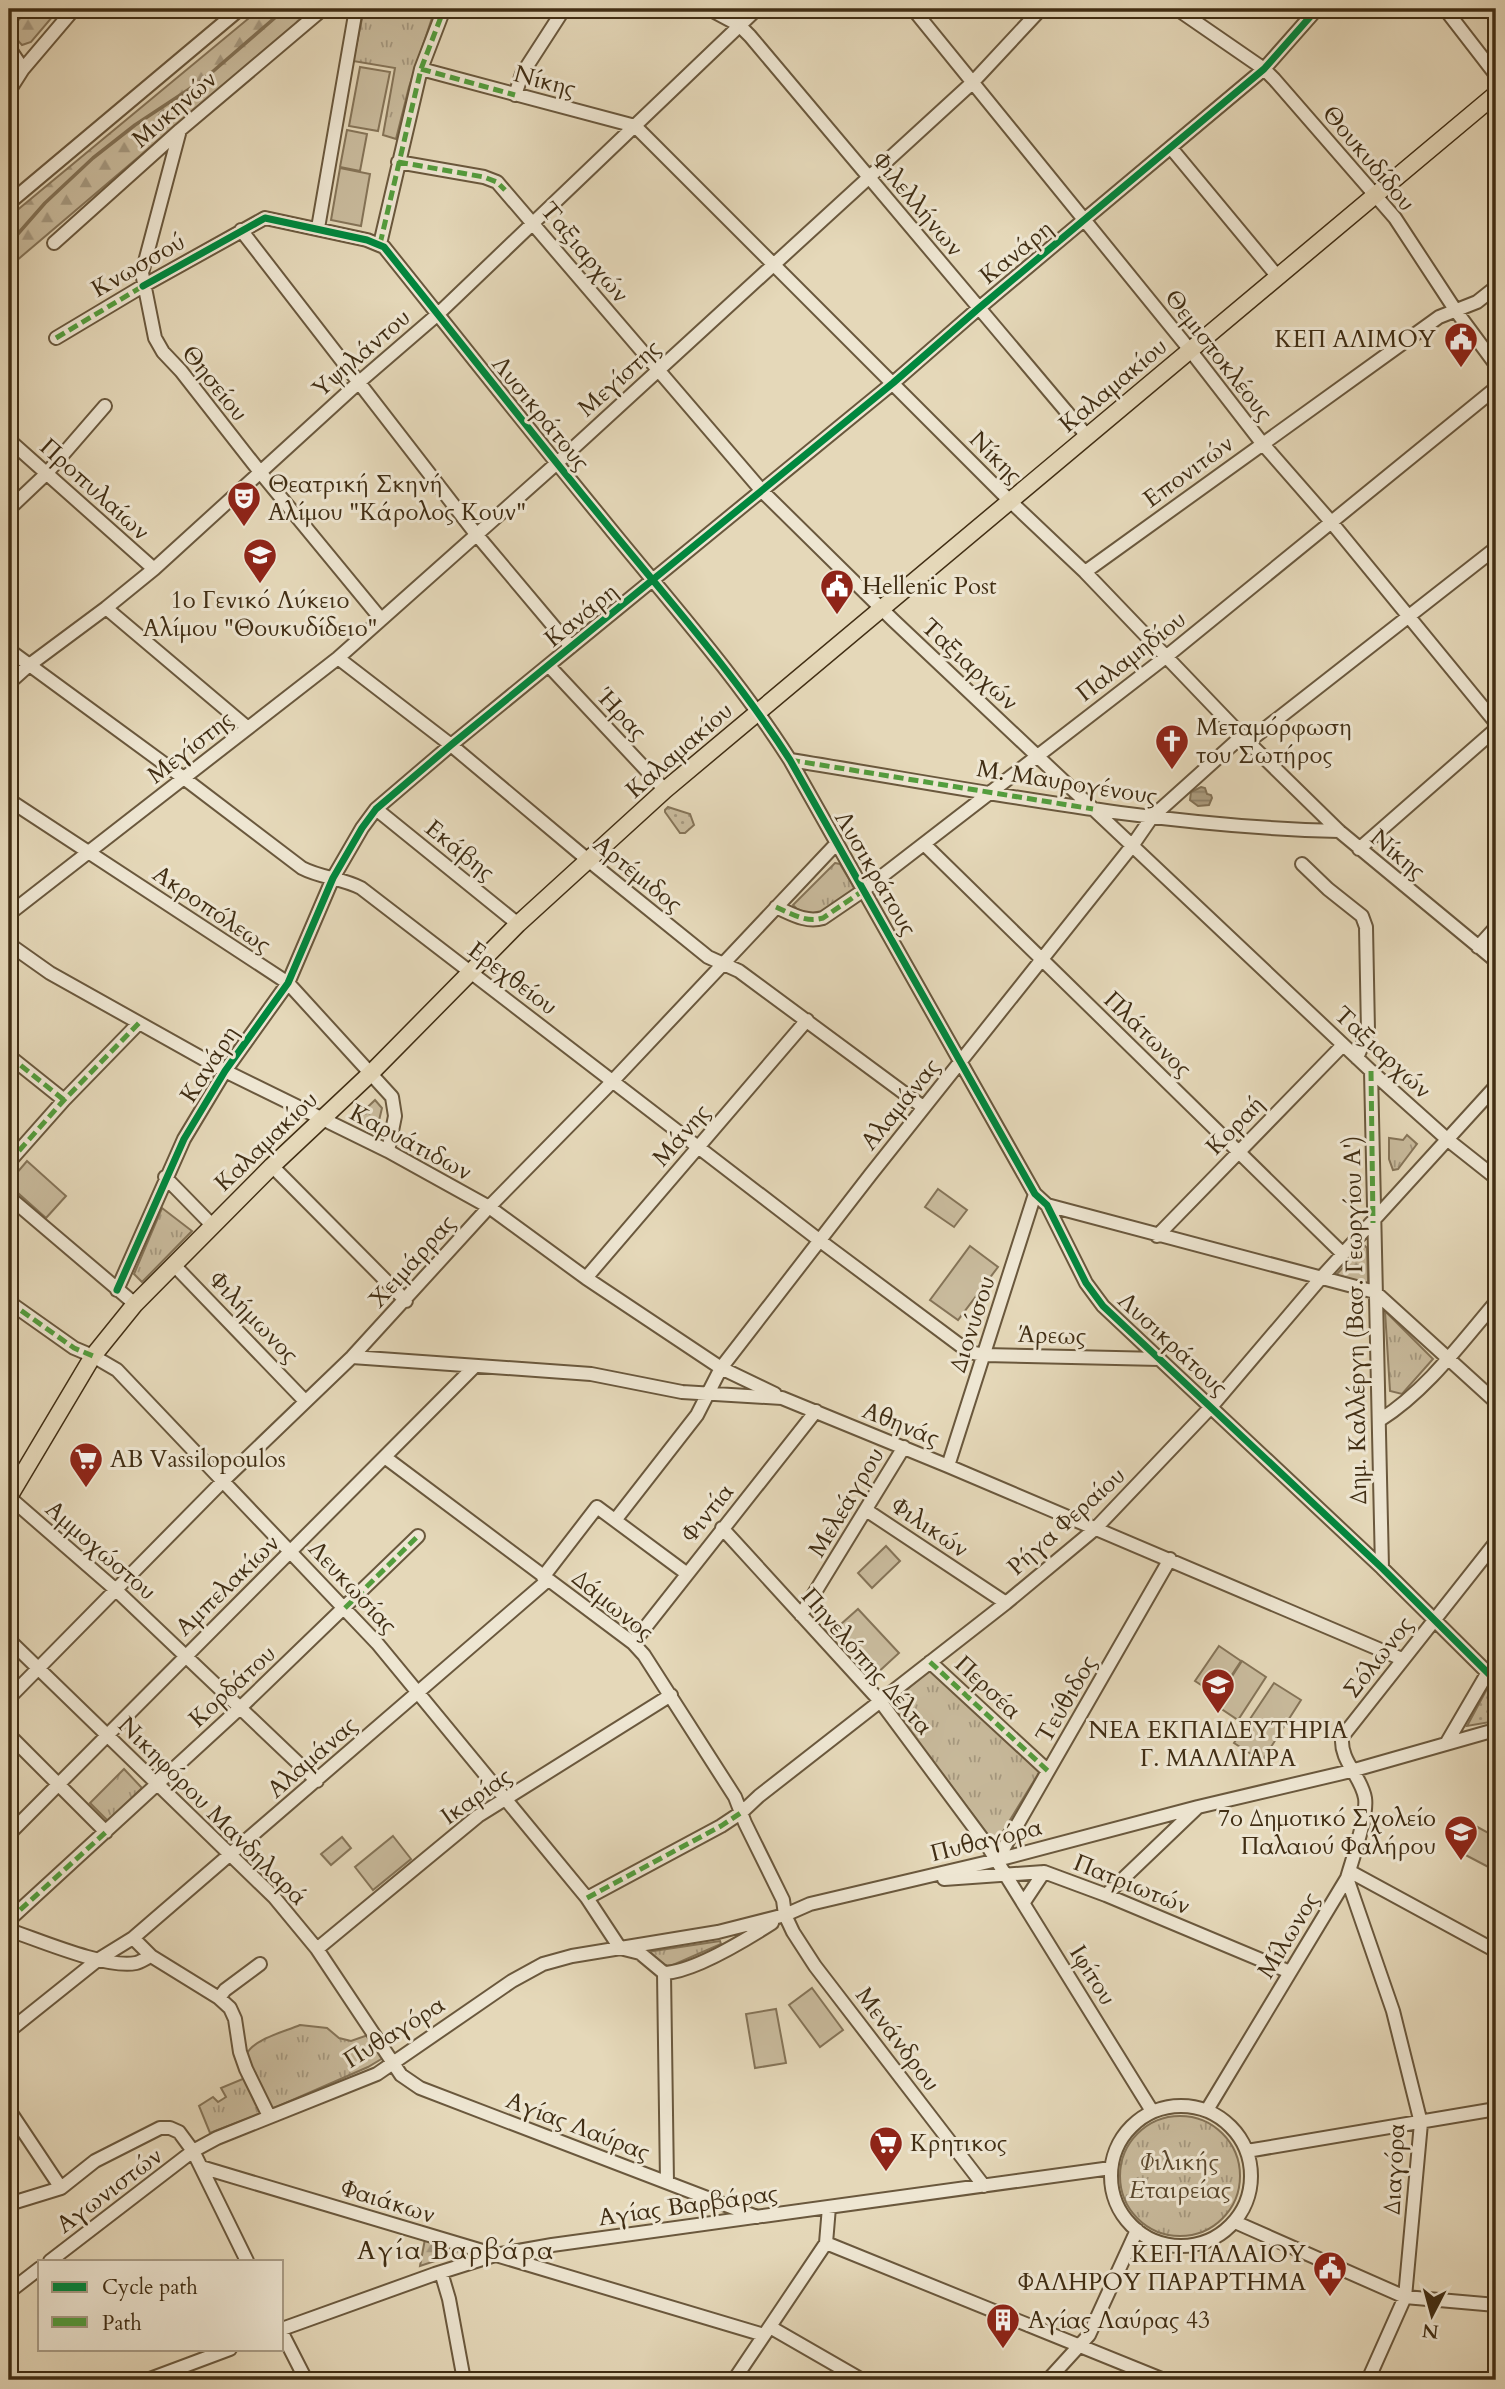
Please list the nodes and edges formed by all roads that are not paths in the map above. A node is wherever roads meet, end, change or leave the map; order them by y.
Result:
1 (15, 9) edge
2 (74, 9) edge
3 (240, 9) edge
4 (323, 9) edge
5 (356, 9) edge
6 (444, 9) edge
7 (564, 9) edge
8 (709, 9) edge
9 (757, 9) edge
10 (913, 9) edge
11 (1041, 9) edge
12 (1177, 9) edge
13 (1317, 9) edge
14 (1445, 9) edge
15 (9, 15) edge
16 (739, 25) junction
17 (9, 48) edge
18 (23, 69) junction
19 (421, 69) junction
20 (1264, 69) junction
21 (1496, 75) edge
22 (972, 83) junction
23 (9, 91) edge
24 (1496, 94) edge
25 (515, 95) junction
26 (635, 126) junction
27 (180, 130) junction
28 (1171, 148) junction
29 (398, 162) junction
30 (867, 177) junction
31 (1376, 195) junction
32 (9, 203) edge
33 (1085, 221) junction
34 (533, 222) junction
35 (318, 228) junction
36 (241, 230) junction
37 (54, 243) dead end
38 (380, 244) junction
39 (773, 264) junction
40 (1278, 277) junction
41 (143, 286) junction
42 (1496, 287) edge
43 (979, 308) junction
44 (1455, 310) junction
45 (438, 314) junction
46 (56, 338) dead end
47 (1190, 350) junction
48 (1496, 365) edge
49 (658, 371) junction
50 (358, 383) junction
51 (893, 383) junction
52 (1496, 387) edge
53 (105, 405) dead end
54 (1087, 436) junction
55 (9, 440) edge
56 (1262, 443) junction
57 (557, 463) junction
58 (260, 472) junction
59 (46, 474) junction
60 (762, 491) junction
61 (1010, 501) junction
62 (9, 509) edge
63 (1332, 523) junction
64 (476, 534) junction
65 (1496, 548) edge
66 (154, 569) junction
67 (1085, 572) junction
68 (654, 581) junction
69 (106, 608) junction
70 (882, 609) junction
71 (1407, 617) junction
72 (381, 619) junction
73 (571, 647) junction
74 (9, 650) edge
75 (1167, 656) junction
76 (338, 658) junction
77 (28, 666) junction
78 (549, 666) junction
79 (9, 683) edge
80 (759, 711) junction
81 (1496, 723) edge
82 (248, 727) junction
83 (1496, 729) edge
84 (1245, 739) junction
85 (451, 745) junction
86 (1037, 756) junction
87 (790, 760) junction
88 (185, 779) junction
89 (665, 790) junction
90 (988, 792) junction
91 (9, 800) edge
92 (376, 809) junction
93 (1093, 809) junction
94 (1152, 817) junction
95 (1339, 831) junction
96 (837, 843) junction
97 (924, 844) junction
98 (1132, 846) junction
99 (1359, 849) junction
100 (89, 852) junction
101 (588, 860) junction
102 (1302, 864) dead end
103 (333, 878) junction
104 (864, 890) junction
105 (776, 908) junction
106 (9, 914) edge
107 (518, 924) junction
108 (1496, 927) edge
109 (9, 944) edge
110 (1478, 947) junction
111 (1042, 960) junction
112 (1496, 961) edge
113 (723, 964) junction
114 (470, 972) junction
115 (288, 983) junction
116 (807, 1020) junction
117 (139, 1023) junction
118 (1343, 1045) junction
119 (9, 1056) edge
120 (1357, 1058) junction
121 (961, 1063) junction
122 (225, 1071) junction
123 (1371, 1071) junction
124 (371, 1073) junction
125 (614, 1080) junction
126 (1496, 1086) edge
127 (64, 1100) junction
128 (923, 1107) junction
129 (321, 1120) junction
130 (1448, 1140) junction
131 (700, 1146) junction
132 (388, 1151) junction
133 (1238, 1152) junction
134 (9, 1163) edge
135 (272, 1166) junction
136 (165, 1177) junction
137 (1496, 1178) edge
138 (1035, 1194) junction
139 (9, 1197) edge
140 (1047, 1205) junction
141 (489, 1207) junction
142 (1373, 1223) junction
143 (212, 1225) junction
144 (1157, 1236) junction
145 (819, 1240) junction
146 (1343, 1254) junction
147 (173, 1264) junction
148 (586, 1278) junction
149 (1320, 1279) junction
150 (117, 1290) junction
151 (1375, 1292) junction
152 (405, 1301) junction
153 (9, 1302) edge
154 (1496, 1302) edge
155 (135, 1304) junction
156 (984, 1354) junction
157 (93, 1356) junction
158 (352, 1357) junction
159 (1160, 1359) junction
160 (1447, 1359) junction
161 (475, 1366) junction
162 (721, 1368) junction
163 (709, 1395) junction
164 (782, 1398) junction
165 (304, 1400) junction
166 (1496, 1402) edge
167 (1211, 1407) junction
168 (816, 1411) junction
169 (1380, 1420) junction
170 (904, 1447) junction
171 (386, 1458) junction
172 (948, 1466) junction
173 (223, 1480) junction
174 (9, 1497) edge
175 (866, 1510) junction
176 (616, 1519) junction
177 (722, 1528) junction
178 (1095, 1530) junction
179 (418, 1536) dead end
180 (1496, 1542) edge
181 (291, 1553) junction
182 (1170, 1559) junction
183 (1382, 1568) junction
184 (686, 1573) junction
185 (546, 1579) junction
186 (116, 1590) junction
187 (1006, 1603) junction
188 (345, 1608) junction
189 (801, 1615) junction
190 (1434, 1620) junction
191 (9, 1640) edge
192 (633, 1643) junction
193 (186, 1655) junction
194 (1402, 1659) junction
195 (930, 1662) junction
196 (39, 1667) junction
197 (1492, 1676) edge
198 (418, 1693) junction
199 (671, 1695) junction
200 (9, 1698) edge
201 (880, 1701) junction
202 (241, 1707) junction
203 (1496, 1732) edge
204 (106, 1734) junction
205 (9, 1735) edge
206 (1446, 1744) junction
207 (1048, 1771) junction
208 (1351, 1771) junction
209 (317, 1781) junction
210 (59, 1783) junction
211 (156, 1784) junction
212 (505, 1799) junction
213 (1198, 1807) junction
214 (742, 1812) junction
215 (106, 1832) junction
216 (9, 1834) edge
217 (230, 1856) junction
218 (997, 1860) junction
219 (1044, 1872) junction
220 (1007, 1875) junction
221 (1348, 1875) junction
222 (908, 1881) junction
223 (1106, 1895) junction
224 (587, 1898) junction
225 (1024, 1902) junction
226 (785, 1915) junction
227 (9, 1920) edge
228 (9, 1930) edge
229 (133, 1938) junction
230 (620, 1948) junction
231 (317, 1949) junction
232 (1496, 1951) edge
233 (151, 1956) junction
234 (99, 1959) junction
235 (260, 1964) dead end
236 (1290, 1972) junction
237 (664, 1973) junction
238 (219, 1998) junction
239 (9, 2031) edge
240 (393, 2062) junction
241 (1496, 2109) edge
242 (9, 2110) edge
243 (1207, 2110) junction
244 (1152, 2111) junction
245 (269, 2116) junction
246 (1420, 2123) junction
247 (193, 2151) junction
248 (1247, 2151) junction
249 (201, 2167) junction
250 (1111, 2168) junction
251 (667, 2182) junction
252 (984, 2186) junction
253 (61, 2188) junction
254 (9, 2204) edge
255 (829, 2207) junction
256 (757, 2217) junction
257 (1235, 2222) junction
258 (1137, 2230) junction
259 (826, 2243) junction
260 (495, 2255) junction
261 (51, 2260) edge
262 (247, 2260) edge
263 (38, 2270) edge
264 (441, 2272) junction
265 (9, 2292) edge
266 (1405, 2297) junction
267 (1496, 2305) edge
268 (284, 2330) edge
269 (767, 2331) junction
270 (284, 2335) edge
271 (1080, 2346) junction
272 (227, 2350) edge
273 (147, 2380) edge
274 (306, 2380) edge
275 (464, 2380) edge
276 (734, 2380) edge
277 (862, 2380) edge
278 (1048, 2380) edge
279 (1164, 2380) edge
280 (1367, 2380) edge

1 - 15 street
2 - 18 street
3 - 32 street
4 - 27 street, Μυκηνών
5 - 35 street
6 - 19 street
7 - 25 street
8 - 16 street, Φιλελλήνων
9 - 16 street, Υψηλάντου
10 - 22 street, Θεμιστοκλέους
11 - 22 street, Μεγίστης
12 - 20 street, Θουκυδίδου
13 - 20 street, Κανάρη
14 - 21 street
16 - 26 street, Υψηλάντου
16 - 30 street, Φιλελλήνων
17 - 18 street
18 - 23 street
19 - 25 street, Νίκης
19 - 29 street
20 - 28 street, Κανάρη
20 - 31 street, Θουκυδίδου
22 - 30 street, Μεγίστης
22 - 33 street, Θεμιστοκλέους
24 - 31 main road, Καλαμακίου
25 - 26 street, Νίκης
26 - 34 street, Υψηλάντου
26 - 39 street, Νίκης
27 - 37 street, Μυκηνών
27 - 41 street, Θησείου
28 - 33 street, Κανάρη
28 - 40 street
29 - 34 street, Ταξιαρχών
29 - 38 street
30 - 39 street, Μεγίστης
30 - 43 street, Φιλελλήνων
31 - 40 main road, Καλαμακίου
31 - 44 street, Θουκυδίδου
33 - 43 street, Κανάρη
33 - 47 street, Θεμιστοκλέους
34 - 45 street, Υψηλάντου
34 - 49 street, Ταξιαρχών
35 - 36 street
35 - 38 street
36 - 41 street, Κνωσσού
36 - 50 street
38 - 45 street, Λυσικράτους
39 - 49 street, Μεγίστης
39 - 51 street, Νίκης
40 - 47 main road, Καλαμακίου
41 - 46 street, Κνωσσού
41 - 58 street, Θησείου
42 - 44 street, Επονιτών
43 - 51 street, Κανάρη
43 - 54 street, Φιλελλήνων
44 - 48 street, Θουκυδίδου
44 - 56 street, Επονιτών
45 - 50 street, Υψηλάντου
45 - 57 street, Λυσικράτους
47 - 54 main road, Καλαμακίου
47 - 56 street, Θεμιστοκλέους
49 - 57 street, Μεγίστης
49 - 60 street, Ταξιαρχών
50 - 58 street, Υψηλάντου
50 - 64 street
51 - 60 street, Κανάρη
51 - 61 street, Νίκης
52 - 63 street, Παλαμηδίου
53 - 59 street
54 - 61 main road, Καλαμακίου
55 - 59 street, Προπυλαίων
56 - 63 street, Θεμιστοκλέους
56 - 67 street, Επονιτών
57 - 64 street, Μεγίστης
57 - 68 street, Λυσικράτους
58 - 66 street, Υψηλάντου
58 - 72 street, Θησείου
59 - 62 street
59 - 66 street, Προπυλαίων
60 - 68 street, Κανάρη
60 - 70 street, Ταξιαρχών
61 - 67 street, Νίκης
61 - 70 main road, Καλαμακίου
63 - 71 street, Θεμιστοκλέους
63 - 75 street, Παλαμηδίου
64 - 72 street, Μεγίστης
64 - 73 street
65 - 71 street, Αλαμάνας
66 - 69 street, Υψηλάντου
67 - 75 street, Νίκης
68 - 73 street, Κανάρη
68 - 80 street, Λυσικράτους
69 - 77 street, Υψηλάντου
69 - 82 street
70 - 80 main road, Καλαμακίου
70 - 86 street, Ταξιαρχών
71 - 81 street, Θεμιστοκλέους
71 - 84 street, Αλαμάνας
72 - 76 street, Μεγίστης
73 - 78 street, Κανάρη
74 - 77 street, Ερεχθείου
75 - 84 street, Νίκης
75 - 86 street, Παλαμηδίου
76 - 82 street, Μεγίστης
76 - 85 street, Αρτέμιδος
77 - 79 street, Υψηλάντου
77 - 88 street, Ερεχθείου
78 - 85 street, Κανάρη
78 - 89 street, Ήρας
80 - 87 street, Λυσικράτους
80 - 89 main road, Καλαμακίου
82 - 88 street, Μεγίστης
83 - 99 street
84 - 94 street, Αλαμάνας
84 - 95 street, Νίκης
85 - 92 street, Κανάρη
85 - 101 street, Αρτέμιδος
86 - 90 street, Παλαμηδίου
86 - 93 street, Ταξιαρχών
87 - 90 street, Μ. Μαυρογένους
87 - 96 street, Λυσικράτους
88 - 100 street, Μεγίστης
88 - 103 street, Ερεχθείου
89 - 101 main road, Καλαμακίου
90 - 93 street, Μ. Μαυρογένους
90 - 97 street, Παλαμηδίου
91 - 100 street, Ακροπόλεως
92 - 103 street, Κανάρη
92 - 107 street, Εκάβης
93 - 94 street, Μ. Μαυρογένους
93 - 98 street, Ταξιαρχών
94 - 95 street, Μ. Μαυρογένους
94 - 98 street, Αλαμάνας
95 - 99 street, Νίκης
96 - 104 street, Λυσικράτους
96 - 105 street, Χειμάρρας
97 - 104 street, Παλαμηδίου
97 - 111 street, Πλάτωνος
98 - 111 street, Αλαμάνας
98 - 118 street, Ταξιαρχών
99 - 110 street, Νίκης
100 - 106 street, Μεγίστης
100 - 115 street, Ακροπόλεως
101 - 107 main road, Καλαμακίου
101 - 113 street, Αρτέμιδος
102 - 120 street
103 - 114 street, Ερεχθείου
103 - 115 street, Κανάρη
104 - 105 street, Παλαμηδίου
104 - 121 street, Λυσικράτους
105 - 113 street, Χειμάρρας
107 - 114 main road, Καλαμακίου
108 - 110 street
109 - 117 street, Καρυάτιδων
110 - 112 street, Νίκης
111 - 121 street, Αλαμάνας
111 - 133 street, Πλάτωνος
113 - 116 street, Αρτέμιδος
113 - 125 street, Χειμάρρας
114 - 124 main road, Καλαμακίου
114 - 125 street, Ερεχθείου
115 - 122 street, Κανάρη
115 - 124 street, Ακροπόλεως
116 - 128 street, Αρτέμιδος
116 - 131 street, Μάνης
117 - 122 street, Καρυάτιδων
117 - 127 street
118 - 120 street, Ταξιαρχών
118 - 133 street, Κοραή
119 - 127 street
120 - 123 street, Ταξιαρχών
121 - 128 street, Αλαμάνας
121 - 138 street, Λυσικράτους
122 - 129 street, Καρυάτιδων
122 - 136 street, Κανάρη
123 - 130 street, Ταξιαρχών
123 - 142 street, Δημ. Καλλέργη (Βασ. Γεωργίου Α')
124 - 129 main road, Καλαμακίου
124 - 132 street, Ακροπόλεως
125 - 131 street, Ερεχθείου
125 - 141 street, Χειμάρρας
126 - 130 street, Ρήγα Φεραίου
127 - 134 street
128 - 145 street, Αλαμάνας
129 - 132 street, Καρυάτιδων
129 - 135 main road, Καλαμακίου
130 - 137 street, Ταξιαρχών
130 - 142 street, Ρήγα Φεραίου
131 - 145 street, Ερεχθείου
131 - 148 street, Μάνης
132 - 141 street, Καρυάτιδων
133 - 144 street, Κοραή
133 - 146 street, Πλάτωνος
135 - 143 main road, Καλαμακίου
135 - 152 street
136 - 143 street
136 - 150 street, Κανάρη
138 - 140 street, Λυσικράτους
138 - 156 street, Διονύσου
139 - 150 street
140 - 144 street
140 - 159 street, Λυσικράτους
141 - 148 street, Καρυάτιδων
141 - 152 street, Χειμάρρας
142 - 146 street, Ρήγα Φεραίου
142 - 151 street, Δημ. Καλλέργη (Βασ. Γεωργίου Α')
143 - 147 main road, Καλαμακίου
144 - 149 street
145 - 156 street, Ερεχθείου
145 - 162 street, Αλαμάνας
146 - 149 street, Ρήγα Φεραίου
147 - 155 main road, Καλαμακίου
147 - 165 street, Φιλήμωνος
148 - 162 street, Καρυάτιδων
149 - 151 street
149 - 167 street, Ρήγα Φεραίου
150 - 155 street
151 - 160 street
151 - 169 street, Δημ. Καλλέργη (Βασ. Γεωργίου Α')
152 - 158 street, Χειμάρρας
153 - 157 street, Λευκωσίας
154 - 160 street
155 - 157 main road, Καλαμακίου
156 - 159 street, Άρεως
156 - 172 street, Διονύσου
157 - 173 street, Λευκωσίας
157 - 174 main road, Καλαμακίου
158 - 161 street, Αθηνάς
158 - 165 street, Χειμάρρας
159 - 167 street, Λυσικράτους
160 - 166 street
160 - 169 street
161 - 163 street, Αθηνάς
161 - 171 street, Αμπελακίων
162 - 163 street, Αλαμάνας
162 - 164 street, Καρυάτιδων
163 - 164 street, Αθηνάς
163 - 176 street, Αλαμάνας
164 - 168 street, Αθηνάς
165 - 173 street, Χειμάρρας
167 - 178 street, Ρήγα Φεραίου
167 - 183 street, Λυσικράτους
168 - 170 street, Αθηνάς
168 - 177 street, Φιντία
169 - 183 street, Δημ. Καλλέργη (Βασ. Γεωργίου Α')
170 - 172 street, Αθηνάς
170 - 175 street, Μελεάγρου
171 - 181 street, Αμπελακίων
171 - 185 street, Δάμωνος
172 - 178 street, Αθηνάς
173 - 181 street, Λευκωσίας
173 - 186 street, Χειμάρρας
174 - 186 street, Αμμοχώστου
175 - 187 street, Φιλικών
175 - 189 street, Μελεάγρου
176 - 184 street
176 - 185 street, Αλαμάνας
177 - 184 street, Φιντία
177 - 189 street, Πηνελόπης Δέλτα
178 - 182 street, Αθηνάς
178 - 187 street, Ρήγα Φεραίου
179 - 188 street, Κορδάτου
180 - 190 street, Σόλωνος
181 - 188 street, Λευκωσίας
181 - 193 street, Αμπελακίων
182 - 194 street, Αθηνάς
182 - 207 street, Τεύθιδος
183 - 190 street, Λυσικράτους
184 - 192 street, Φιντία
185 - 192 street, Δάμωνος
185 - 198 street, Αλαμάνας
186 - 193 street, Αμμοχώστου
186 - 196 street, Χειμάρρας
187 - 195 street, Ρήγα Φεραίου
188 - 198 street, Λευκωσίας
188 - 202 street, Κορδάτου
189 - 201 street, Πηνελόπης Δέλτα
190 - 194 street, Σόλωνος
190 - 197 street, Λυσικράτους
191 - 196 street, Νικηφόρου Μανδηλαρά
192 - 199 street, Δάμωνος
193 - 202 street, Αμμοχώστου
193 - 204 street, Αμπελακίων
194 - 208 street, Σόλωνος
195 - 201 street, Ρήγα Φεραίου
195 - 207 street, Περσέα
196 - 200 street, Χειμάρρας
196 - 204 street, Νικηφόρου Μανδηλαρά
197 - 206 street
198 - 209 street, Αλαμάνας
198 - 212 street, Λευκωσίας
199 - 212 street, Ικαρίας
199 - 214 street, Δάμωνος
201 - 214 street, Ρήγα Φεραίου
201 - 218 street, Πηνελόπης Δέλτα
202 - 209 street, Αμμοχώστου
202 - 211 street, Κορδάτου
203 - 206 street, Πυθαγόρα
204 - 210 street, Αμπελακίων
204 - 211 street, Νικηφόρου Μανδηλαρά
205 - 210 street
206 - 208 street, Πυθαγόρα
207 - 218 street, Τεύθιδος
208 - 213 street, Πυθαγόρα
208 - 221 street, Μίλωνος
209 - 217 street, Αλαμάνας
210 - 215 street
210 - 216 street, Αμπελακίων
211 - 215 street, Κορδάτου
211 - 217 street, Νικηφόρου Μανδηλαρά
212 - 224 street, Λευκωσίας
212 - 231 street, Ικαρίας
213 - 218 street, Πυθαγόρα
213 - 223 street
214 - 224 street, Ρήγα Φεραίου
214 - 226 street, Δάμωνος
215 - 227 street, Κορδάτου
217 - 229 street, Αλαμάνας
217 - 231 street, Νικηφόρου Μανδηλαρά
218 - 220 street, Ιφίτου
218 - 222 street, Πυθαγόρα
219 - 220 street, Πατριωτών
219 - 223 street, Πατριωτών
219 - 225 street, Πυθαγόρα
220 - 222 street, Πατριωτών
220 - 225 street, Ιφίτου
221 - 232 street
221 - 236 street, Μίλωνος
221 - 246 street, Διαγόρα
222 - 226 street, Πυθαγόρα
223 - 236 street, Πατριωτών
224 - 230 street, Λευκωσίας
225 - 244 street, Ιφίτου
226 - 230 street, Πυθαγόρα
226 - 237 street, Πυθαγόρα
226 - 252 street, Μενάνδρου
228 - 234 street
229 - 233 street
229 - 234 street, Αλαμάνας
230 - 237 street
230 - 240 street, Πυθαγόρα
231 - 240 street, Νικηφόρου Μανδηλαρά
233 - 234 street
233 - 238 street
234 - 239 street, Αλαμάνας
235 - 238 street
236 - 243 street, Μίλωνος
237 - 251 street
238 - 245 street
240 - 245 street, Πυθαγόρα
240 - 251 street, Αγίας Λαύρας
241 - 246 street
242 - 253 street
243 - 244 street
243 - 248 street
244 - 250 street
245 - 247 street, Πυθαγόρα
246 - 248 street
246 - 266 street, Διαγόρα
247 - 249 street
247 - 253 street
247 - 261 street, Αγωνιστών
248 - 257 street
249 - 260 street, Φαιάκων
249 - 262 street
250 - 252 street, Αγίας Βαρβάρας
250 - 258 street
251 - 256 street, Αγίας Λαύρας
252 - 255 street, Αγίας Βαρβάρας
253 - 254 street
255 - 256 street, Αγίας Βαρβάρας
255 - 259 street
256 - 260 street, Αγίας Βαρβάρας
257 - 258 street
257 - 266 street
258 - 271 street
259 - 269 street
259 - 271 street
260 - 264 street, Αγίας Βαρβάρας
260 - 269 street, Φαιάκων
263 - 265 street
264 - 268 street, Αγίας Βαρβάρας
264 - 275 street
266 - 267 street
266 - 280 street, Διαγόρα
269 - 276 street
269 - 277 street, Φαιάκων
270 - 274 street
271 - 278 street
271 - 279 street
272 - 273 street

